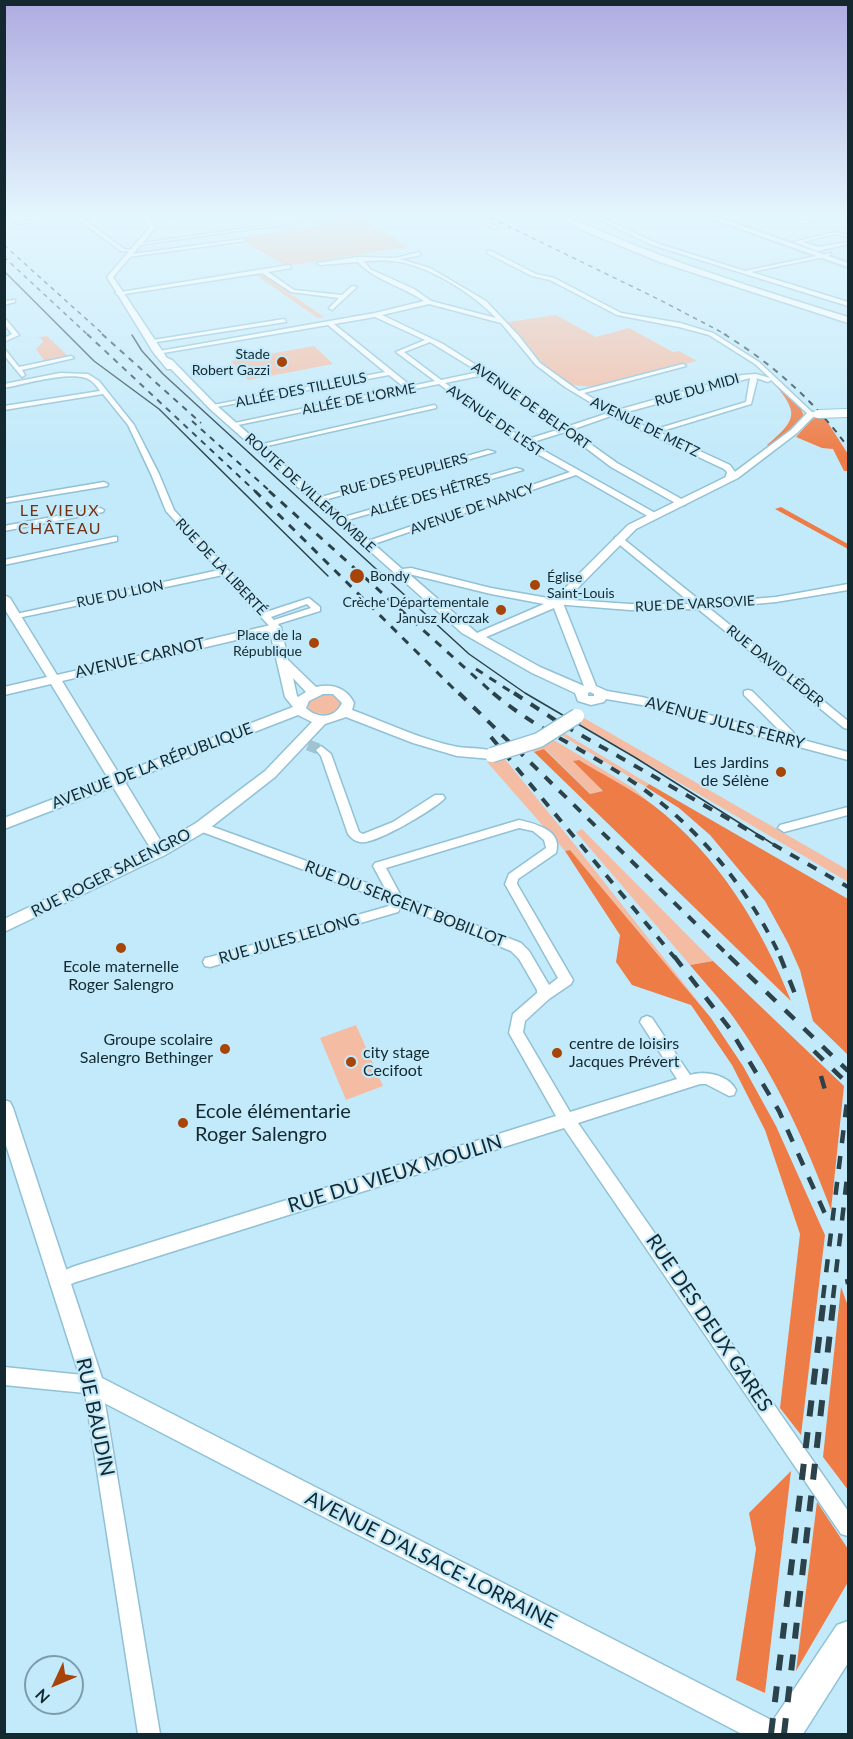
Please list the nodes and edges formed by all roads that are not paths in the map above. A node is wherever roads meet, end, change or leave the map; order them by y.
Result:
1 (119, 295) edge
2 (328, 295) edge
3 (419, 295) edge
4 (472, 295) edge
5 (583, 295) edge
6 (772, 295) edge
7 (785, 295) edge
8 (820, 295) edge
9 (344, 297) joint
10 (14, 302) dead end
11 (429, 302) junction
12 (4, 303) edge
13 (849, 304) edge
14 (332, 308) dead end
15 (493, 310) junction
16 (476, 314) junction
17 (377, 315) junction
18 (849, 316) edge
19 (4, 319) edge
20 (849, 320) edge
21 (284, 321) dead end
22 (504, 322) junction
23 (329, 323) junction
24 (4, 340) edge
25 (430, 340) junction
26 (150, 341) junction
27 (4, 350) edge
28 (158, 352) junction
29 (71, 358) dead end
30 (683, 366) dead end
31 (18, 369) junction
32 (390, 373) junction
33 (484, 373) junction
34 (752, 377) junction
35 (768, 380) dead end
36 (26, 381) junction
37 (440, 382) junction
38 (4, 386) edge
39 (409, 388) junction
40 (105, 392) junction
41 (578, 393) junction
42 (213, 407) junction
43 (434, 407) dead end
44 (4, 408) edge
45 (613, 413) junction
46 (848, 413) edge
47 (814, 414) junction
48 (233, 424) junction
49 (563, 429) junction
50 (653, 432) junction
51 (524, 443) junction
52 (258, 446) junction
53 (491, 452) dead end
54 (519, 470) dead end
55 (575, 473) junction
56 (733, 474) junction
57 (104, 483) dead end
58 (318, 499) junction
59 (4, 501) edge
60 (682, 502) junction
61 (100, 510) dead end
62 (654, 516) junction
63 (341, 519) junction
64 (4, 529) edge
65 (114, 539) dead end
66 (618, 540) junction
67 (368, 544) junction
68 (4, 562) edge
69 (223, 572) junction
70 (400, 573) junction
71 (849, 587) edge
72 (4, 598) edge
73 (557, 602) junction
74 (699, 605) junction
75 (266, 615) junction
76 (16, 617) junction
77 (274, 625) junction
78 (475, 638) junction
79 (284, 662) junction
80 (52, 678) junction
81 (4, 691) edge
82 (313, 692) junction
83 (748, 693) dead end
84 (590, 694) junction
85 (300, 708) junction
86 (345, 712) junction
87 (321, 720) junction
88 (849, 726) edge
89 (790, 740) junction
90 (321, 750) tunnel mouth
91 (849, 756) edge
92 (116, 780) junction
93 (439, 798) dead end
94 (849, 811) edge
95 (4, 824) edge
96 (201, 827) junction
97 (784, 828) dead end
98 (160, 851) junction
99 (397, 900) junction
100 (4, 926) edge
101 (210, 962) dead end
102 (544, 995) junction
103 (647, 1022) dead end
104 (688, 1083) junction
105 (729, 1090) dead end
106 (4, 1108) edge
107 (567, 1120) junction
108 (59, 1281) junction
109 (4, 1376) edge
110 (93, 1385) junction
111 (849, 1527) edge
112 (849, 1636) edge
113 (149, 1734) edge
114 (769, 1734) edge
115 (784, 1734) edge

1 - 26 street, ROUTE DE VILLEMOMBLE
2 - 9 street
3 - 11 street
4 - 15 street, AVENUE DE METZ
5 - 47 street
6 - 20 highway
7 - 18 highway
8 - 13 street
9 - 14 street
10 - 12 street
11 - 16 street
11 - 17 street
15 - 16 street
15 - 22 street, AVENUE DE METZ
16 - 22 street
17 - 23 street
17 - 25 street, AVENUE DE BELFORT
19 - 24 street
21 - 26 street
22 - 41 street, AVENUE DE METZ
23 - 28 street
23 - 32 street
25 - 33 street, AVENUE DE BELFORT
25 - 37 street, AVENUE DE L'EST
26 - 28 street, ROUTE DE VILLEMOMBLE
27 - 31 street
28 - 42 street, ROUTE DE VILLEMOMBLE
29 - 31 street
30 - 41 street
31 - 36 street
32 - 39 street
32 - 42 street, ALLÉE DES TILLEULS
33 - 37 street, ALLÉE DE L'ORME
33 - 49 street, AVENUE DE BELFORT
34 - 35 street, RUE DU MIDI
34 - 45 street, RUE DU MIDI
34 - 50 street
36 - 38 street
36 - 40 street, RUE DE LA LIBERTÉ
37 - 39 street, ALLÉE DE L'ORME
37 - 51 street, AVENUE DE L'EST
39 - 48 street, ALLÉE DE L'ORME
40 - 44 street
40 - 69 street, RUE DE LA LIBERTÉ
41 - 45 street, AVENUE DE METZ
42 - 48 street, ROUTE DE VILLEMOMBLE
43 - 52 street
45 - 49 street, RUE DU MIDI
45 - 50 street, AVENUE DE METZ
46 - 47 street, bridge
47 - 56 street
48 - 52 street, ROUTE DE VILLEMOMBLE
49 - 51 street, RUE DU MIDI
49 - 60 street, AVENUE DE BELFORT
50 - 56 street, AVENUE DE METZ
51 - 55 street, AVENUE DE L'EST
52 - 58 street, ROUTE DE VILLEMOMBLE
53 - 58 street, RUE DES PEUPLIERS
54 - 63 street, ALLÉE DES HÊTRES
55 - 62 street, AVENUE DE L'EST
55 - 67 street, AVENUE DE NANCY
56 - 60 street
57 - 59 street
58 - 63 street, ROUTE DE VILLEMOMBLE
60 - 62 street
61 - 64 street
62 - 66 street
63 - 67 street, ROUTE DE VILLEMOMBLE
65 - 68 street
66 - 73 street
66 - 74 street, RUE DAVID LÉDER
67 - 70 street, ROUTE DE VILLEMOMBLE
69 - 75 street, RUE DE LA LIBERTÉ
69 - 76 street, RUE DU LION
70 - 73 street, RUE DE VARSOVIE
70 - 78 street, ROUTE DE VILLEMOMBLE
71 - 74 street, RUE DE VARSOVIE
72 - 76 street
73 - 74 street, RUE DE VARSOVIE
73 - 78 street
73 - 84 street
74 - 88 street, RUE DAVID LÉDER
75 - 77 street, RUE DE LA LIBERTÉ
75 - 77 street
76 - 80 street
77 - 79 street, RUE DE LA LIBERTÉ
77 - 80 street, AVENUE CARNOT
78 - 84 street, ROUTE DE VILLEMOMBLE
79 - 82 street, RUE DE LA LIBERTÉ
79 - 85 street, RUE DE LA LIBERTÉ
80 - 81 street, AVENUE CARNOT
80 - 92 street
82 - 85 street
82 - 86 street
83 - 89 street
84 - 86 street, bridge
84 - 89 street, AVENUE JULES FERRY
85 - 87 street
85 - 92 street, AVENUE DE LA RÉPUBLIQUE
86 - 87 street
87 - 96 street, RUE ROGER SALENGRO
89 - 91 street, AVENUE JULES FERRY
90 - 93 street
92 - 95 street, AVENUE DE LA RÉPUBLIQUE
92 - 98 street
94 - 97 street
96 - 98 street, RUE ROGER SALENGRO
96 - 99 street, RUE DU SERGENT BOBILLOT
98 - 100 street, RUE ROGER SALENGRO
99 - 101 street, RUE JULES LELONG
99 - 102 street, RUE DU SERGENT BOBILLOT
99 - 102 street
102 - 107 street
103 - 104 street
104 - 105 street, RUE DU VIEUX MOULIN
104 - 107 street, RUE DU VIEUX MOULIN
106 - 108 street, RUE BAUDIN
107 - 108 street, RUE DU VIEUX MOULIN
107 - 111 street, RUE DES DEUX GARES
108 - 110 street, RUE BAUDIN
109 - 110 street
110 - 113 street, RUE BAUDIN
110 - 114 street, AVENUE D'ALSACE-LORRAINE
112 - 115 main road

